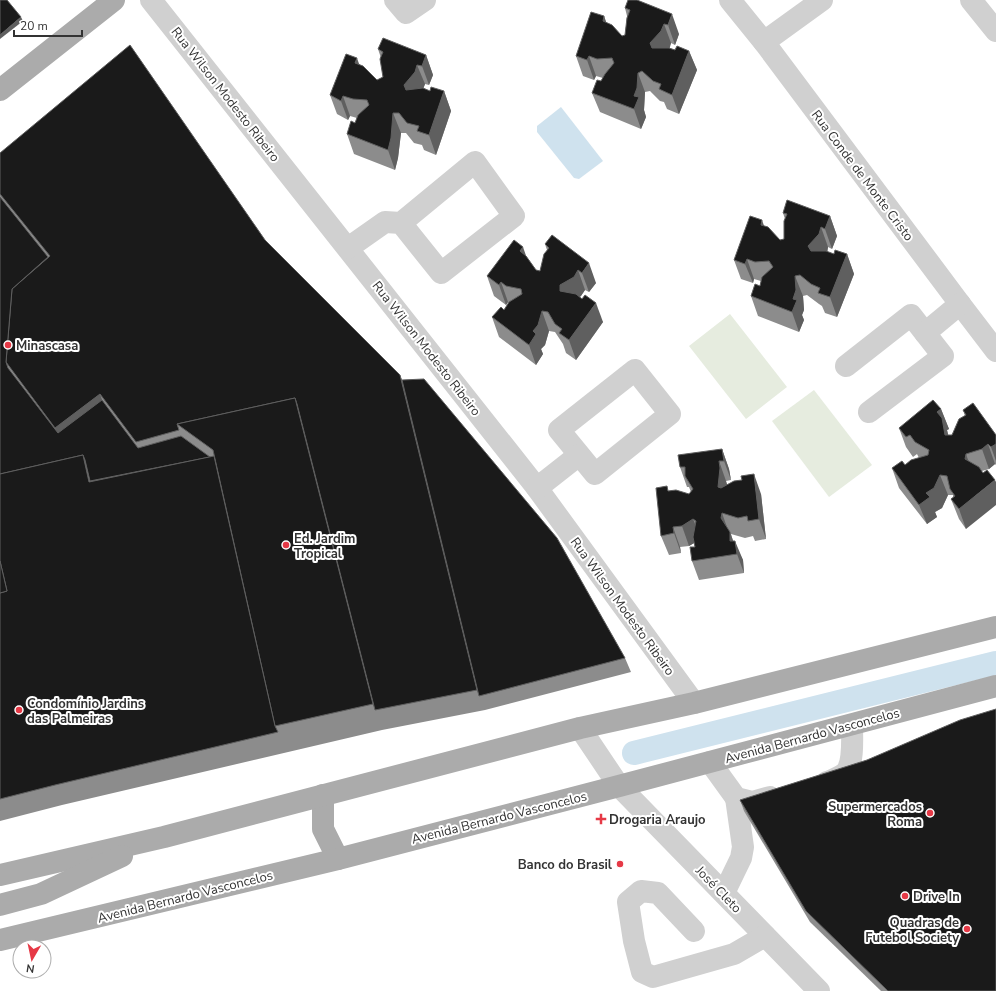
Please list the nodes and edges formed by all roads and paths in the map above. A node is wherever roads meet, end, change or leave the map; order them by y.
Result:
1 (114, 0) edge
2 (152, 0) edge
3 (395, 0) edge
4 (425, 0) edge
5 (730, 0) edge
6 (822, 0) edge
7 (971, 0) edge
8 (996, 31) edge
9 (764, 42) junction
10 (0, 90) edge
11 (400, 223) junction
12 (348, 248) junction
13 (960, 304) junction
14 (925, 333) junction
15 (996, 350) edge
16 (846, 366) dead end
17 (869, 412) dead end
18 (579, 455) junction
19 (537, 488) junction
20 (996, 627) edge
21 (996, 686) edge
22 (694, 703) junction
23 (852, 725) junction
24 (580, 728) junction
25 (710, 762) junction
26 (619, 786) junction
27 (809, 787) edge
28 (788, 792) edge
29 (322, 795) junction
30 (736, 798) junction
31 (164, 837) junction
32 (338, 859) junction
33 (0, 875) edge
34 (724, 893) junction
35 (0, 905) edge
36 (694, 931) dead end
37 (765, 936) junction
38 (0, 940) edge
39 (819, 991) edge

1 - 10 main road
2 - 12 street, Rua Wilson Modesto Ribeiro
3 - 4 street
5 - 9 street, Rua Conde de Monte Cristo
6 - 9 street
7 - 8 street
9 - 13 street, Rua Conde de Monte Cristo
11 - 11 street
11 - 12 street
12 - 19 street, Rua Wilson Modesto Ribeiro
13 - 14 street
13 - 15 street, Rua Conde de Monte Cristo
14 - 16 street
14 - 17 street
18 - 18 street
18 - 19 street
19 - 22 street, Rua Wilson Modesto Ribeiro
20 - 22 main road
21 - 23 main road, Avenida Bernardo Vasconcelos
22 - 24 main road
23 - 25 main road, Avenida Bernardo Vasconcelos
23 - 27 street
24 - 26 street, José Cleto
24 - 29 main road
25 - 26 main road, Avenida Bernardo Vasconcelos
25 - 30 street
26 - 32 main road, Avenida Bernardo Vasconcelos
26 - 34 street, José Cleto
28 - 30 street
29 - 31 main road
29 - 32 main road
30 - 34 street
31 - 33 main road
31 - 35 main road
32 - 38 main road, Avenida Bernardo Vasconcelos
34 - 37 street, José Cleto
36 - 37 street
37 - 39 street, José Cleto

